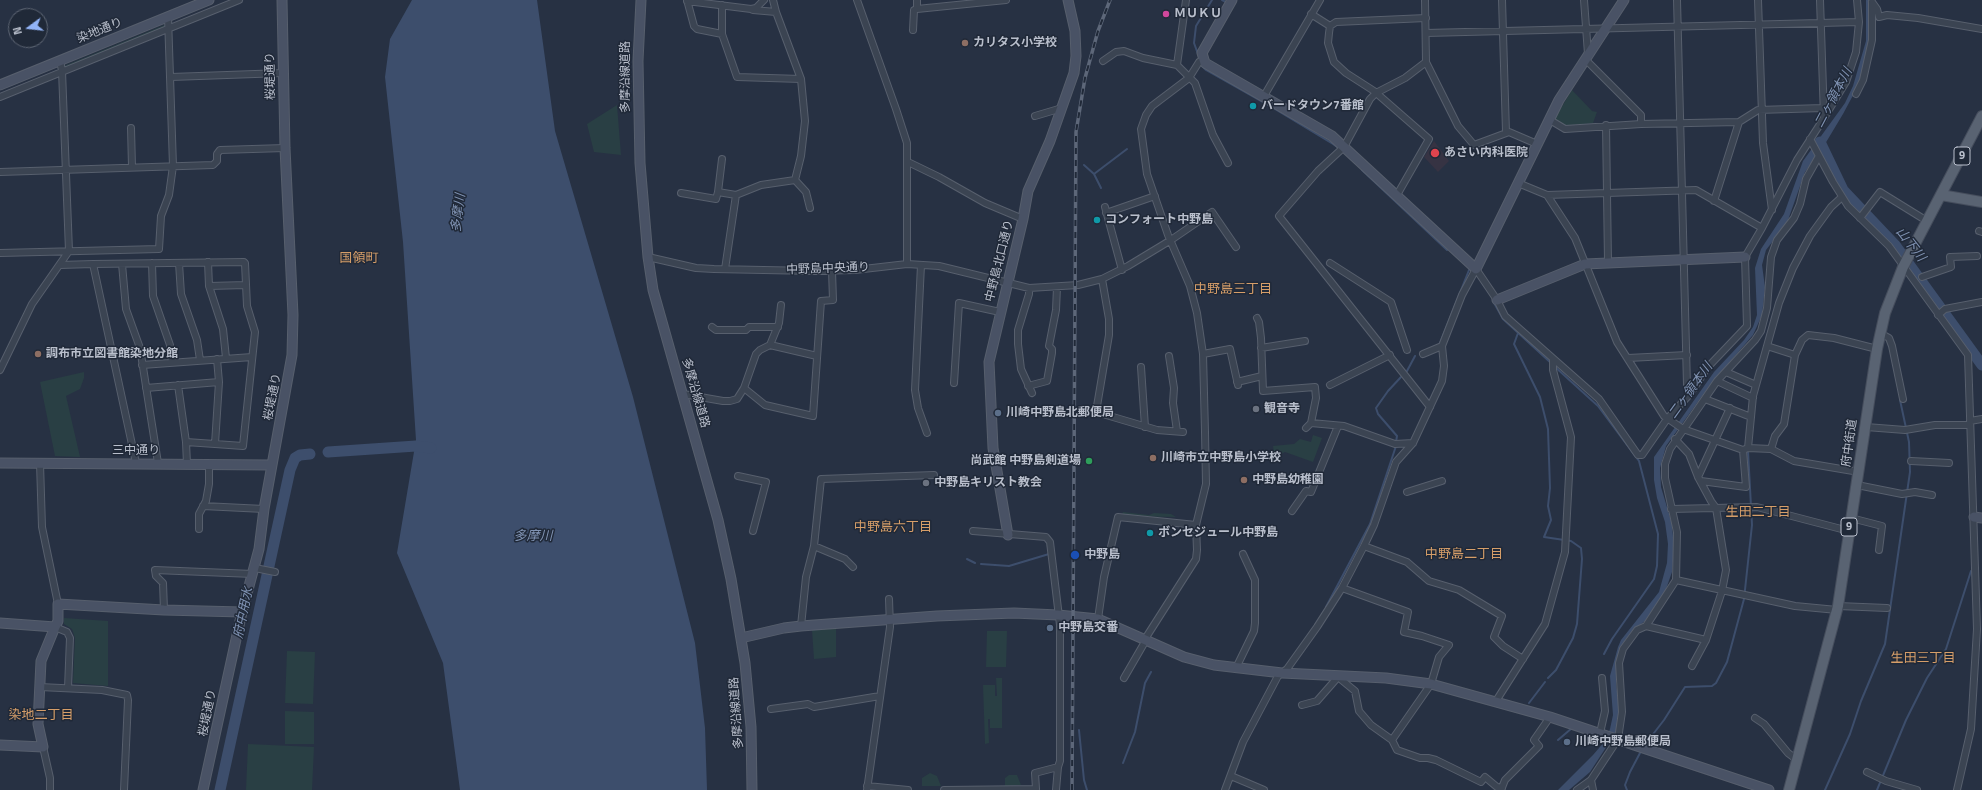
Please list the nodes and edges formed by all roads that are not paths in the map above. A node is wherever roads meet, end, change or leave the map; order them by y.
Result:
1 (208, 0) edge
2 (239, 0) edge
3 (282, 0) edge
4 (641, 0) edge
5 (687, 0) edge
6 (764, 0) edge
7 (773, 0) edge
8 (857, 0) edge
9 (917, 0) edge
10 (1006, 0) edge
11 (1068, 0) edge
12 (1186, 0) edge
13 (1232, 0) edge
14 (1320, 0) edge
15 (1425, 0) edge
16 (1502, 0) edge
17 (1584, 0) edge
18 (1624, 0) edge
19 (1677, 0) edge
20 (1758, 0) edge
21 (1820, 0) edge
22 (1857, 0) edge
23 (1872, 1) edge
24 (722, 6) junction
25 (751, 9) junction
26 (917, 9) junction
27 (776, 12) junction
28 (1311, 14) junction
29 (168, 17) junction
30 (1426, 18) junction
31 (1859, 22) junction
32 (1821, 23) junction
33 (1759, 25) junction
34 (1330, 26) junction
35 (1678, 27) junction
36 (169, 29) junction
37 (1587, 29) junction
38 (1604, 29) junction
39 (1982, 29) edge
40 (913, 30) dead end
41 (1503, 31) junction
42 (722, 34) junction
43 (1426, 34) junction
44 (1586, 56) junction
45 (1204, 59) junction
46 (60, 60) junction
47 (1103, 61) dead end
48 (1426, 62) junction
49 (1177, 66) junction
50 (62, 71) junction
51 (282, 73) junction
52 (171, 77) junction
53 (1189, 78) junction
54 (801, 79) junction
55 (0, 85) edge
56 (1376, 93) junction
57 (1856, 94) dead end
58 (1264, 96) junction
59 (0, 97) edge
60 (1062, 108) junction
61 (1823, 108) junction
62 (1762, 110) junction
63 (1035, 116) dead end
64 (1982, 116) edge
65 (1824, 118) junction
66 (1550, 120) junction
67 (1739, 122) junction
68 (1680, 123) junction
69 (1642, 124) junction
70 (1606, 126) junction
71 (131, 128) dead end
72 (1506, 132) junction
73 (1811, 141) junction
74 (1537, 144) junction
75 (1344, 147) junction
76 (285, 148) junction
77 (1819, 155) junction
78 (722, 159) dead end
79 (908, 162) junction
80 (1228, 163) dead end
81 (173, 166) junction
82 (132, 167) junction
83 (66, 170) junction
84 (0, 172) edge
85 (795, 180) junction
86 (1518, 183) junction
87 (1683, 190) junction
88 (718, 192) junction
89 (681, 193) dead end
90 (1606, 193) junction
91 (736, 195) junction
92 (1547, 195) junction
93 (1941, 195) junction
94 (1155, 196) junction
95 (1397, 196) junction
96 (1842, 197) junction
97 (1982, 197) edge
98 (1714, 201) junction
99 (1982, 202) edge
100 (810, 208) dead end
101 (1772, 210) junction
102 (1860, 218) junction
103 (1023, 219) junction
104 (1927, 221) junction
105 (1762, 228) junction
106 (1171, 240) junction
107 (1236, 247) dead end
108 (69, 251) junction
109 (0, 253) edge
110 (1977, 256) dead end
111 (648, 257) junction
112 (1745, 257) junction
113 (1685, 259) junction
114 (208, 262) junction
115 (1608, 262) junction
116 (152, 263) junction
117 (179, 263) junction
118 (1330, 263) dead end
119 (1905, 263) junction
120 (93, 264) junction
121 (122, 264) junction
122 (907, 264) junction
123 (1586, 264) junction
124 (60, 265) junction
125 (920, 265) junction
126 (725, 269) junction
127 (1476, 269) junction
128 (1122, 270) junction
129 (832, 271) junction
130 (1922, 277) dead end
131 (1102, 278) junction
132 (1008, 283) junction
133 (246, 285) junction
134 (209, 286) junction
135 (1057, 287) junction
136 (1029, 288) junction
137 (1497, 300) junction
138 (1982, 302) edge
139 (781, 305) dead end
140 (1000, 312) junction
141 (1941, 313) junction
142 (1257, 318) dead end
143 (712, 327) dead end
144 (778, 327) junction
145 (1880, 333) junction
146 (1305, 341) dead end
147 (770, 345) junction
148 (1442, 346) junction
149 (1767, 346) junction
150 (1262, 348) junction
151 (1877, 349) junction
152 (1407, 350) dead end
153 (1203, 354) junction
154 (1423, 354) dead end
155 (1390, 355) junction
156 (1687, 355) junction
157 (1795, 355) junction
158 (817, 356) junction
159 (1169, 356) dead end
160 (252, 357) junction
161 (226, 358) junction
162 (1628, 358) junction
163 (217, 359) junction
164 (200, 360) junction
165 (1553, 360) junction
166 (172, 363) junction
167 (142, 365) junction
168 (1142, 367) dead end
169 (0, 370) edge
170 (1726, 372) junction
171 (1262, 376) junction
172 (1717, 381) junction
173 (219, 382) junction
174 (954, 382) dead end
175 (178, 385) junction
176 (1330, 385) dead end
177 (1756, 385) junction
178 (1028, 386) junction
179 (146, 388) junction
180 (744, 388) junction
181 (1032, 393) dead end
182 (682, 394) junction
183 (1690, 394) junction
184 (1753, 398) junction
185 (1705, 399) junction
186 (1903, 399) dead end
187 (1430, 406) junction
188 (1730, 408) junction
189 (1751, 417) junction
190 (1982, 419) edge
191 (1669, 420) junction
192 (1311, 423) junction
193 (1970, 423) junction
194 (1338, 426) junction
195 (1145, 427) junction
196 (1866, 427) junction
197 (1306, 428) dead end
198 (1682, 429) junction
199 (927, 433) dead end
200 (1675, 439) junction
201 (1716, 440) junction
202 (186, 442) junction
203 (1413, 443) junction
204 (215, 444) junction
205 (1746, 449) junction
206 (1771, 449) junction
207 (1911, 461) dead end
208 (0, 463) edge
209 (40, 463) junction
210 (136, 463) junction
211 (158, 463) junction
212 (1949, 463) dead end
213 (187, 464) junction
214 (209, 464) junction
215 (272, 465) junction
216 (1859, 472) junction
217 (934, 475) dead end
218 (738, 476) dead end
219 (1700, 479) junction
220 (1442, 482) dead end
221 (1857, 485) junction
222 (1407, 492) dead end
223 (1932, 495) dead end
224 (203, 506) junction
225 (1716, 508) junction
226 (264, 509) junction
227 (1672, 509) junction
228 (1292, 511) dead end
229 (1851, 518) junction
230 (1978, 518) edge
231 (1196, 525) junction
232 (199, 529) dead end
233 (753, 530) dead end
234 (973, 531) dead end
235 (1849, 531) junction
236 (1008, 535) junction
237 (814, 546) junction
238 (1364, 546) junction
239 (1879, 550) dead end
240 (1243, 554) dead end
241 (852, 566) dead end
242 (256, 570) junction
243 (274, 572) dead end
244 (1676, 580) junction
245 (1342, 588) junction
246 (1722, 591) junction
247 (889, 599) dead end
248 (58, 604) junction
249 (1838, 608) junction
250 (1887, 608) dead end
251 (164, 610) junction
252 (242, 612) junction
253 (1058, 615) junction
254 (889, 619) junction
255 (1098, 619) junction
256 (0, 624) edge
257 (801, 626) junction
258 (1646, 626) junction
259 (56, 627) junction
260 (741, 638) junction
261 (1146, 640) junction
262 (1706, 640) junction
263 (1522, 659) junction
264 (1692, 666) dead end
265 (1236, 668) junction
266 (1282, 673) junction
267 (1338, 677) junction
268 (1124, 678) dead end
269 (1602, 678) dead end
270 (1431, 684) junction
271 (40, 687) junction
272 (68, 688) junction
273 (880, 696) junction
274 (1496, 701) junction
275 (1302, 705) dead end
276 (771, 709) dead end
277 (1550, 717) junction
278 (1756, 718) dead end
279 (1602, 733) junction
280 (1617, 739) junction
281 (1392, 740) junction
282 (0, 745) edge
283 (43, 747) junction
284 (1796, 759) junction
285 (1058, 767) junction
286 (1867, 772) dead end
287 (1231, 776) junction
288 (1591, 780) junction
289 (867, 788) edge
290 (1501, 789) edge
291 (50, 790) edge
292 (124, 790) edge
293 (203, 790) edge
294 (752, 790) edge
295 (908, 790) edge
296 (944, 790) edge
297 (1056, 790) edge
298 (1225, 790) edge
299 (1264, 790) edge
300 (1577, 790) edge
301 (1593, 790) edge
302 (1769, 790) edge
303 (1789, 790) edge
304 (1917, 790) edge
305 (1957, 790) edge

1 - 29 street, 染地通り
2 - 36 street
3 - 51 street, 桜堤通り
4 - 111 street, 多摩沿線道路
5 - 24 street
5 - 42 street
6 - 25 street
7 - 27 street
8 - 79 street
9 - 26 street
10 - 26 street
11 - 60 street, 中野島北口通り
12 - 49 street
13 - 45 street
14 - 28 street
15 - 30 street
16 - 41 street
17 - 37 street
18 - 38 street
19 - 35 street
20 - 33 street
21 - 32 street
22 - 31 street
23 - 39 street
23 - 57 street
24 - 25 street
24 - 42 street
25 - 27 street
26 - 40 street
27 - 54 street
28 - 34 street
28 - 58 street
29 - 36 street
29 - 46 street, 染地通り
30 - 34 street
30 - 43 street
31 - 32 street
31 - 65 street
32 - 33 street
32 - 61 street
33 - 35 street
33 - 62 street
34 - 56 street
35 - 38 street
35 - 68 street
36 - 50 street
36 - 52 street
37 - 38 street
37 - 41 street
37 - 44 street
38 - 44 street
41 - 43 street
41 - 72 street
42 - 54 street
43 - 48 street
44 - 66 street
44 - 69 street
45 - 53 street
45 - 58 street
46 - 50 street
46 - 55 street, 染地通り
47 - 49 street
48 - 56 street
48 - 72 street
49 - 53 street
50 - 59 street
50 - 83 street
51 - 52 street
51 - 76 street, 桜堤通り
52 - 81 street
53 - 80 street
53 - 94 street
54 - 85 street
56 - 75 street
56 - 95 street
58 - 75 street
60 - 63 street
60 - 103 street, 中野島北口通り
61 - 62 street
61 - 65 street
62 - 67 street
62 - 101 street
64 - 93 main road, 府中街道 / 9
65 - 73 street
66 - 70 street
66 - 74 street
67 - 68 street
67 - 98 street
68 - 69 street
68 - 87 street
69 - 70 street
70 - 90 street
71 - 82 street
72 - 74 street
73 - 77 street
73 - 101 street
74 - 86 street
75 - 95 street
75 - 155 street
76 - 81 street
76 - 215 street, 桜堤通り
77 - 96 street
77 - 170 street
78 - 88 street
79 - 103 street
79 - 122 street
81 - 82 street
81 - 108 street
82 - 83 street
83 - 84 street
83 - 108 street
85 - 91 street
85 - 100 street
86 - 92 street
86 - 127 street
87 - 90 street
87 - 98 street
87 - 113 street
88 - 89 street
88 - 91 street
90 - 92 street
90 - 115 street
91 - 126 street
92 - 123 street
93 - 97 main road
93 - 99 main road
93 - 104 main road, 府中街道 / 9
94 - 106 street
94 - 128 street
95 - 127 street
96 - 102 street
96 - 149 street
98 - 105 street
101 - 105 street
102 - 104 street
102 - 119 street
103 - 132 street, 中野島北口通り
104 - 119 main road, 府中街道 / 9
105 - 112 street
106 - 107 street, 中野島中央通り
106 - 128 street, 中野島中央通り
106 - 153 street
108 - 109 street
108 - 124 street
110 - 130 street
111 - 126 street, 中野島中央通り
111 - 182 street, 多摩沿線道路
112 - 113 street
112 - 183 street
113 - 115 street
113 - 156 street
114 - 117 street
114 - 133 street
114 - 134 street
115 - 123 street
116 - 117 street
116 - 121 street
116 - 166 street
117 - 164 street
118 - 152 street
119 - 141 street
119 - 145 main road, 府中街道 / 9
120 - 121 street
120 - 124 street
120 - 210 street
121 - 167 street
122 - 125 street, 中野島中央通り
122 - 129 street, 中野島中央通り
123 - 137 street
123 - 162 street
124 - 169 street
125 - 132 street, 中野島中央通り
125 - 199 street
126 - 129 street, 中野島中央通り
127 - 137 street
127 - 148 street
128 - 131 street, 中野島中央通り
129 - 158 street
131 - 135 street, 中野島中央通り
131 - 195 street
132 - 136 street, 中野島中央通り
132 - 140 street, 中野島北口通り
133 - 134 street
133 - 160 street
134 - 161 street
135 - 136 street, 中野島中央通り
135 - 178 street
136 - 178 street
137 - 165 street
138 - 141 street
139 - 144 street
140 - 174 street
140 - 236 street, 中野島北口通り
141 - 193 street
142 - 150 street
143 - 144 street
144 - 147 street
145 - 151 main road, 府中街道 / 9
145 - 186 street
146 - 150 street
147 - 158 street
147 - 180 street
148 - 154 street
148 - 187 street
149 - 157 street
149 - 177 street
150 - 171 street
151 - 157 street
151 - 196 main road, 府中街道 / 9
153 - 171 street
153 - 231 street
155 - 176 street
155 - 187 street
156 - 162 street
156 - 183 street
157 - 206 street
158 - 180 street
159 - 195 street
160 - 161 street
160 - 204 street
161 - 163 street
162 - 191 street
163 - 164 street
163 - 173 street
164 - 166 street
165 - 191 street
165 - 263 street
166 - 167 street
167 - 179 street
168 - 195 street
170 - 172 street
170 - 177 street
171 - 192 street
172 - 184 street
172 - 185 street
173 - 175 street
173 - 204 street
175 - 179 street
175 - 202 street
177 - 184 street
178 - 181 street
179 - 211 street
180 - 182 street
182 - 260 street, 多摩沿線道路
183 - 191 street
184 - 189 street
185 - 188 street
185 - 198 street
187 - 203 street
188 - 189 street
188 - 201 street
189 - 205 street
190 - 193 street
191 - 198 street
192 - 194 street
192 - 197 street
193 - 196 street
193 - 230 street
194 - 203 street
194 - 228 street
196 - 216 main road, 府中街道 / 9
198 - 200 street
198 - 201 street
200 - 219 street
200 - 227 street
201 - 205 street
201 - 219 street
202 - 204 street
202 - 213 street
203 - 238 street
205 - 206 street
205 - 219 street
206 - 216 street
207 - 212 street
208 - 209 street, 三中通り
209 - 210 street, 三中通り
209 - 248 street
210 - 211 street, 三中通り
211 - 213 street, 三中通り
213 - 214 street, 三中通り
214 - 215 street, 三中通り
214 - 224 street
215 - 226 street, 桜堤通り
216 - 221 main road, 府中街道 / 9
217 - 237 street
218 - 233 street
219 - 225 street
220 - 222 street
221 - 223 street
221 - 229 main road, 府中街道 / 9
224 - 226 street
224 - 232 street
225 - 227 street
225 - 235 street
225 - 246 street
226 - 242 street, 桜堤通り
227 - 244 street
229 - 235 main road, 府中街道 / 9
229 - 239 street
230 - 305 street
231 - 255 street
231 - 261 street
234 - 236 street
235 - 249 main road, 府中街道 / 9
236 - 253 street
237 - 241 street
237 - 257 street
238 - 245 street
238 - 263 street
240 - 265 street
242 - 243 street
242 - 251 street
242 - 252 street, 桜堤通り
244 - 246 street
244 - 258 street
245 - 266 street
245 - 270 street
246 - 249 street
246 - 262 street
247 - 254 street
248 - 251 street
248 - 259 street
249 - 250 street
249 - 284 main road, 府中街道 / 9
251 - 252 street
252 - 293 street, 桜堤通り
253 - 254 street
253 - 255 street
253 - 285 street
254 - 257 street
254 - 273 street
255 - 261 street
256 - 259 street
257 - 260 street
258 - 262 street
258 - 280 street
259 - 271 street
259 - 272 street
260 - 294 street, 多摩沿線道路
261 - 265 street
261 - 268 street
262 - 264 street
263 - 274 street
265 - 266 street
266 - 267 street
266 - 287 street
267 - 270 street
267 - 275 street
267 - 281 street
269 - 279 street
270 - 274 street
270 - 281 street
271 - 272 street
271 - 283 street
272 - 292 street
273 - 276 street
273 - 289 street
274 - 277 street
277 - 279 street
277 - 290 street
278 - 284 street
279 - 280 street
280 - 288 street
280 - 302 street
281 - 290 street
282 - 283 street
283 - 291 street
284 - 303 main road, 府中街道 / 9
285 - 296 street
285 - 297 street
286 - 304 street
287 - 298 street
287 - 299 street
288 - 300 street
288 - 301 street
289 - 295 street

